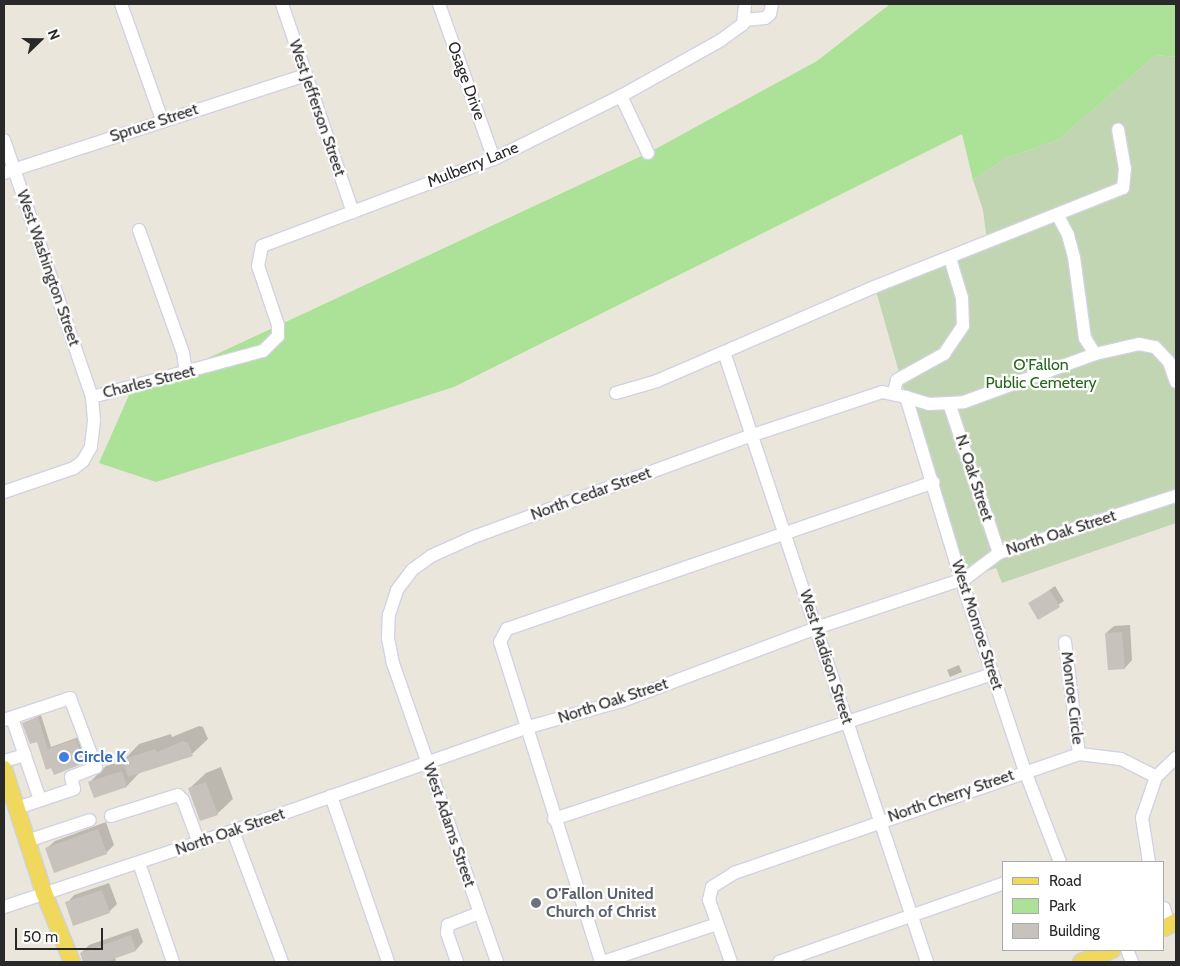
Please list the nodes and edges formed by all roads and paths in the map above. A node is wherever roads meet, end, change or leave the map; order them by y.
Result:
1 (121, 4) edge
2 (282, 4) edge
3 (439, 4) edge
4 (745, 4) edge
5 (772, 4) edge
6 (746, 20) junction
7 (305, 75) junction
8 (620, 96) junction
9 (162, 120) junction
10 (1118, 130) dead end
11 (4, 140) edge
12 (648, 153) dead end
13 (494, 159) junction
14 (9, 171) edge
15 (353, 212) junction
16 (1058, 216) junction
17 (139, 230) dead end
18 (950, 258) junction
19 (278, 325) joint
20 (724, 352) junction
21 (1095, 354) junction
22 (186, 373) junction
23 (1176, 382) edge
24 (616, 394) dead end
25 (900, 395) junction
26 (92, 397) junction
27 (949, 403) junction
28 (750, 436) junction
29 (933, 482) junction
30 (4, 492) edge
31 (1176, 496) edge
32 (785, 532) junction
33 (999, 553) junction
34 (964, 578) junction
35 (816, 628) junction
36 (1065, 642) dead end
37 (993, 674) junction
38 (402, 688) joint
39 (8, 719) edge
40 (848, 723) junction
41 (525, 728) junction
42 (1079, 754) junction
43 (25, 756) junction
44 (1176, 758) edge
45 (427, 761) junction
46 (4, 762) edge
47 (4, 769) edge
48 (1025, 771) junction
49 (1156, 777) junction
50 (331, 796) junction
51 (40, 800) junction
52 (16, 808) junction
53 (111, 816) dead end
54 (554, 819) junction
55 (90, 820) dead end
56 (881, 821) junction
57 (233, 831) junction
58 (27, 841) junction
59 (199, 843) junction
60 (1060, 861) edge
61 (1149, 861) edge
62 (139, 863) junction
63 (1002, 883) edge
64 (44, 892) junction
65 (4, 907) edge
66 (1165, 911) edge
67 (479, 912) junction
68 (911, 915) junction
69 (717, 924) junction
70 (1170, 925) edge
71 (1109, 951) edge
72 (1087, 957) edge
73 (72, 962) edge
74 (173, 962) edge
75 (282, 962) edge
76 (388, 962) edge
77 (457, 962) edge
78 (497, 962) edge
79 (602, 962) edge
80 (731, 962) edge
81 (779, 962) edge
82 (927, 962) edge

1 - 9 street
2 - 7 street, West Jefferson Street
3 - 13 street, Osage Drive
4 - 6 street
5 - 6 street, Mulberry Lane
6 - 8 street, Mulberry Lane
7 - 9 street, Spruce Street
7 - 15 street, West Jefferson Street
8 - 12 street
8 - 13 street, Mulberry Lane
9 - 14 street, Spruce Street
10 - 16 street
11 - 14 street, West Washington Street
13 - 15 street, Mulberry Lane
14 - 26 street, West Washington Street
15 - 19 street, Mulberry Lane
16 - 18 street
16 - 21 street
17 - 22 street
18 - 20 street
18 - 25 street
19 - 22 street, Charles Street
20 - 24 street
20 - 28 street, West Madison Street
21 - 23 street
21 - 27 street
22 - 26 street, Charles Street
25 - 27 street
25 - 28 street, North Cedar Street
25 - 29 street, West Monroe Street
26 - 30 street, Charles Street
27 - 33 street, N. Oak Street
28 - 32 street, West Madison Street
28 - 38 street, North Cedar Street
29 - 32 street
29 - 34 street, West Monroe Street
31 - 33 street, North Oak Street
32 - 35 street, West Madison Street
32 - 41 street
33 - 34 street, North Oak Street
34 - 35 street, North Oak Street
34 - 37 street, West Monroe Street
35 - 40 street, West Madison Street
35 - 41 street, North Oak Street
36 - 42 street, Monroe Circle
37 - 40 street
37 - 48 street, West Monroe Street
38 - 45 street, West Adams Street
39 - 43 street
39 - 51 street
40 - 54 street
40 - 56 street, West Madison Street
41 - 45 street, North Oak Street
41 - 54 street
42 - 48 street, North Cherry Street
42 - 49 street, North Cherry Street
43 - 46 street
43 - 51 street
44 - 49 street
45 - 50 street, North Oak Street
45 - 67 street, West Adams Street
47 - 52 main road
48 - 56 street, North Cherry Street
48 - 60 street, West Monroe Street
49 - 61 street
50 - 57 street, North Oak Street
50 - 76 street
51 - 52 street
52 - 58 main road
53 - 59 street
54 - 79 street
55 - 58 street
56 - 68 street, West Madison Street
56 - 69 street, North Cherry Street
57 - 59 street, North Oak Street
57 - 75 street
58 - 64 main road
59 - 62 street, North Oak Street
62 - 64 street, North Oak Street
62 - 74 street
63 - 68 street
64 - 65 street, North Oak Street
64 - 73 main road
66 - 70 street
67 - 77 street
67 - 78 street, West Adams Street
68 - 81 street
68 - 82 street, West Madison Street
69 - 79 street
69 - 80 street
71 - 72 main road

